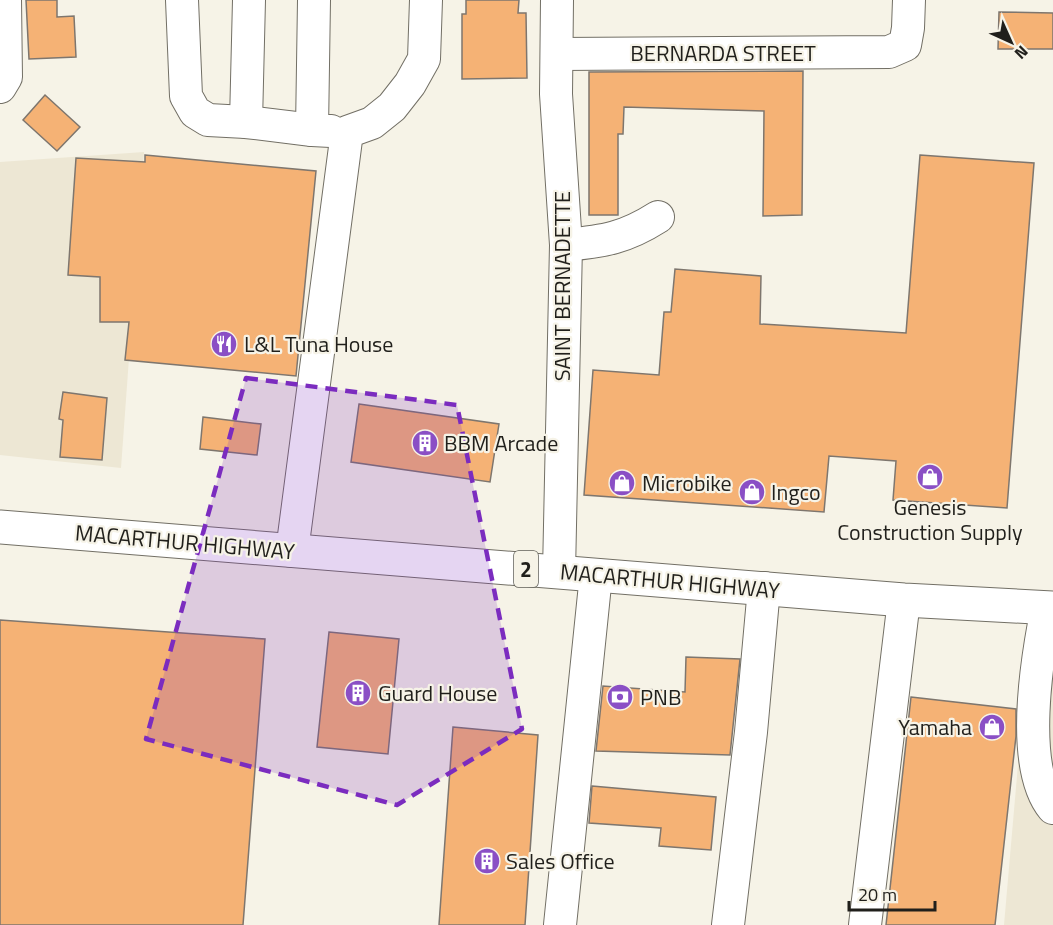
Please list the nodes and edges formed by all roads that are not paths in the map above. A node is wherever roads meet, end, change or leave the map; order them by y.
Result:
1 (5, 0) edge
2 (183, 0) edge
3 (249, 0) edge
4 (314, 0) edge
5 (426, 0) edge
6 (557, 0) edge
7 (909, 0) edge
8 (558, 54) junction
9 (0, 87) edge
10 (246, 122) junction
11 (312, 130) junction
12 (347, 132) junction
13 (658, 217) dead end
14 (566, 244) junction
15 (0, 526) edge
16 (292, 550) junction
17 (559, 572) junction
18 (596, 575) junction
19 (764, 588) junction
20 (904, 600) junction
21 (1050, 608) edge
22 (1053, 808) edge
23 (560, 925) edge
24 (728, 925) edge
25 (865, 925) edge

1 - 9 street
2 - 10 street
3 - 10 street
4 - 11 street
5 - 12 street
6 - 8 street, SAINT BERNADETTE
7 - 8 street, BERNARDA STREET
8 - 14 street, SAINT BERNADETTE
10 - 11 street
11 - 12 street
12 - 16 street
13 - 14 street
14 - 17 street, SAINT BERNADETTE
15 - 16 highway, MACARTHUR HIGHWAY / 2
16 - 17 highway, MACARTHUR HIGHWAY / 2
17 - 18 highway, MACARTHUR HIGHWAY / 2
18 - 19 highway, MACARTHUR HIGHWAY / 2
18 - 23 street
19 - 20 highway, MACARTHUR HIGHWAY / 2
19 - 24 street
20 - 21 highway, MACARTHUR HIGHWAY / 2
20 - 25 street
21 - 22 street

